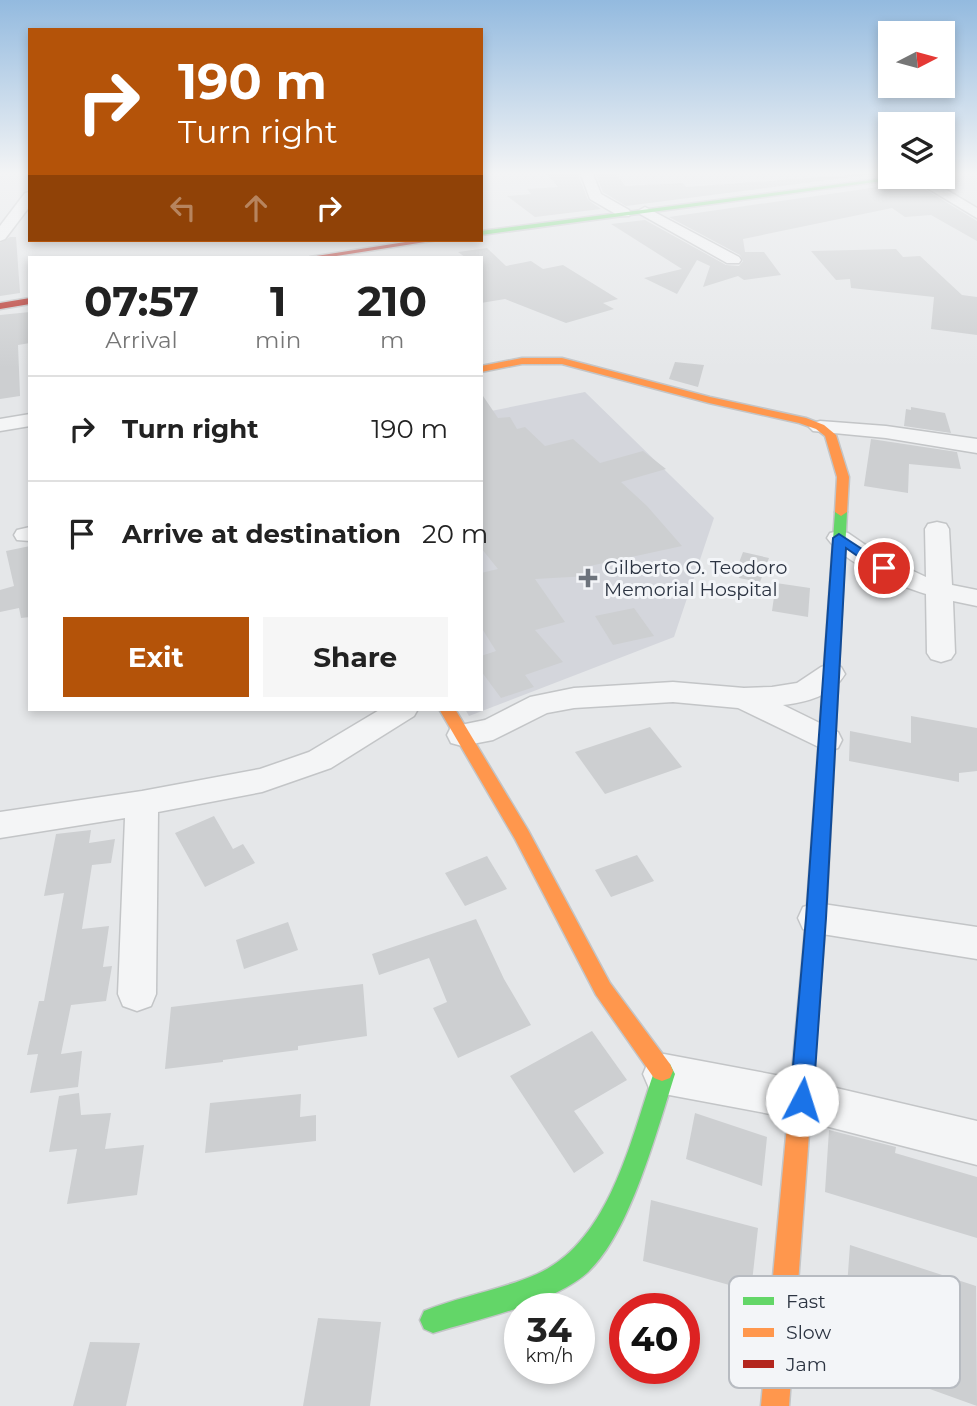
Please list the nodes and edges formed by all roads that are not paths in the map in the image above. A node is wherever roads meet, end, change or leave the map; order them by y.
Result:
1 (693, 238) edge
2 (417, 242) edge
3 (321, 256) edge
4 (733, 260) dead end
5 (28, 301) edge
6 (0, 306) edge
7 (483, 369) edge
8 (28, 419) edge
9 (0, 425) edge
10 (820, 427) junction
11 (977, 446) edge
12 (937, 529) dead end
13 (839, 538) junction
14 (939, 590) junction
15 (977, 598) edge
16 (941, 653) dead end
17 (831, 674) junction
18 (744, 698) junction
19 (400, 711) edge
20 (448, 711) edge
21 (462, 735) junction
22 (827, 740) junction
23 (142, 803) junction
24 (0, 825) edge
25 (816, 918) junction
26 (977, 943) edge
27 (137, 994) dead end
28 (664, 1074) junction
29 (802, 1100) junction
30 (977, 1143) edge
31 (786, 1276) edge
32 (433, 1320) dead end
33 (777, 1388) edge
34 (775, 1406) edge

1 - 4 street
2 - 3 main road
5 - 6 main road
7 - 10 main road
8 - 9 street
10 - 11 street
10 - 13 main road
12 - 14 street
13 - 14 street
13 - 17 main road
14 - 15 street
14 - 16 street
17 - 18 street
17 - 22 main road
18 - 21 street
18 - 22 street
19 - 23 street
20 - 21 main road
21 - 28 main road
22 - 25 main road
23 - 24 street
23 - 27 street
25 - 26 street
25 - 29 main road
28 - 29 street
28 - 32 main road
29 - 30 street
29 - 31 main road
33 - 34 main road

